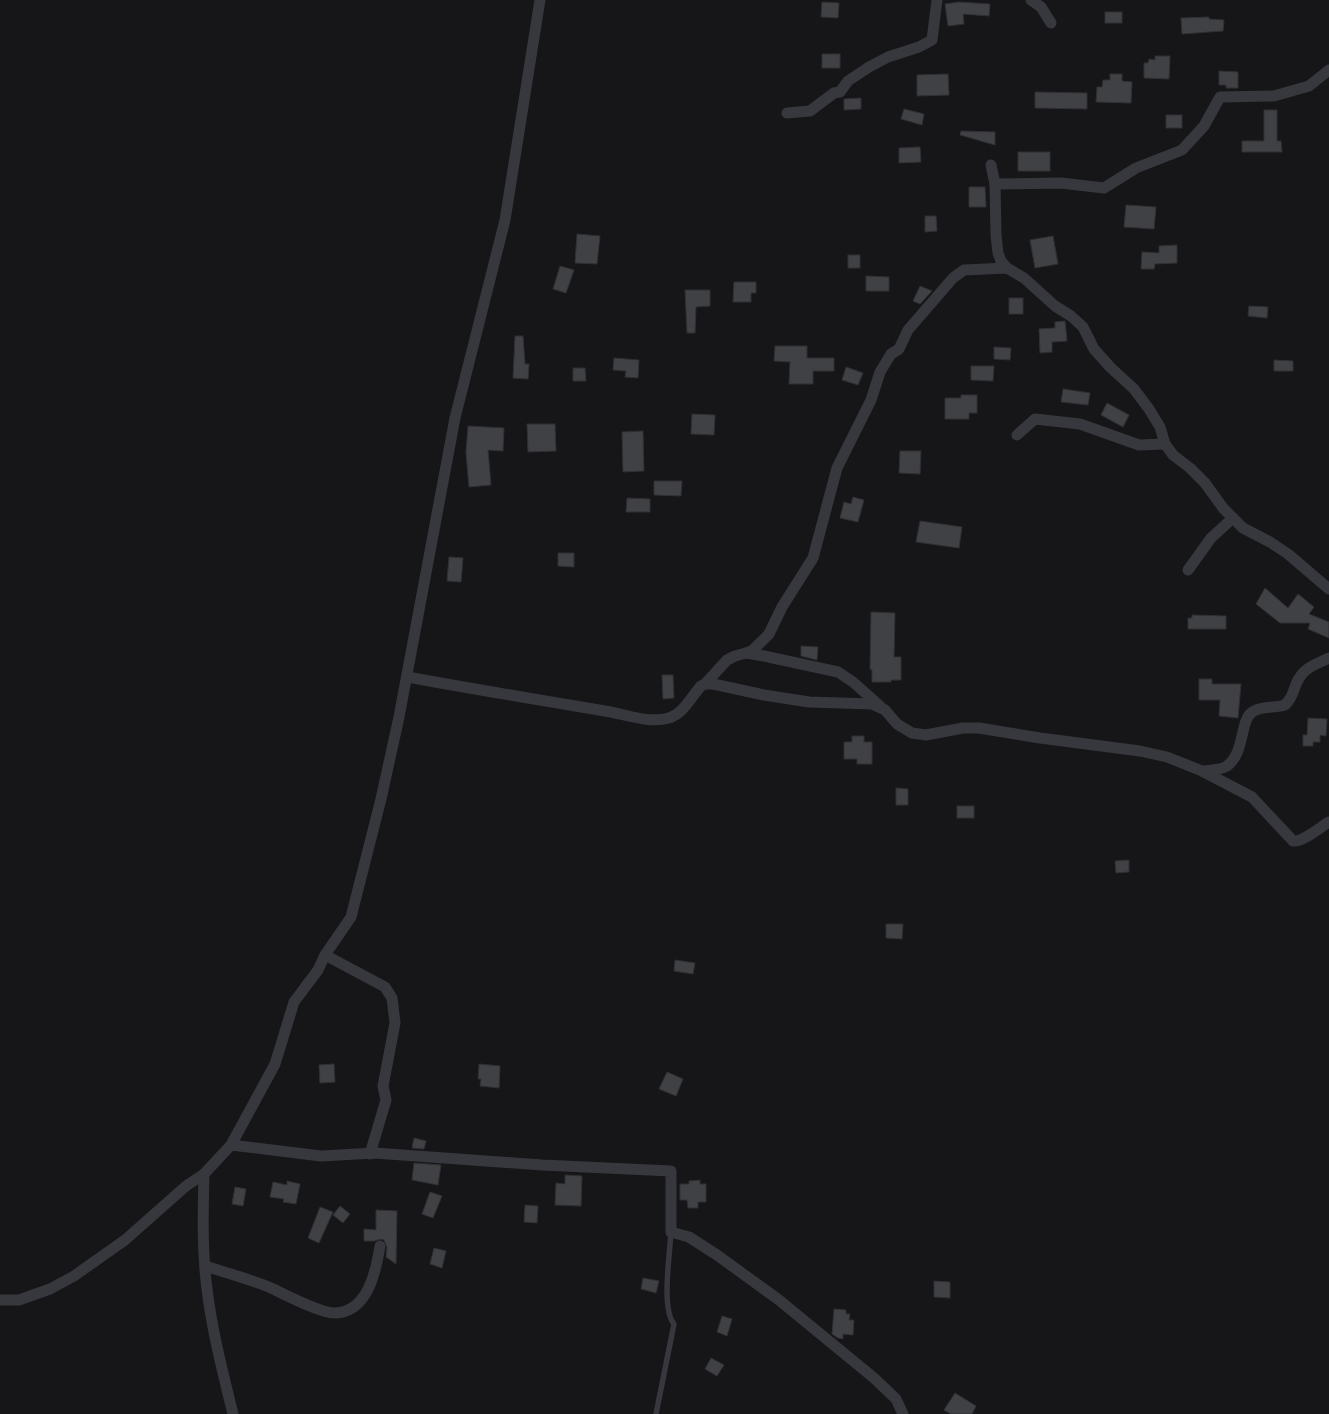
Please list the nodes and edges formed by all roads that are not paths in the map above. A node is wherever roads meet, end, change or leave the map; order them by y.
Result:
1 (540, 0) edge
2 (937, 0) edge
3 (1031, 0) edge
4 (1050, 23) dead end
5 (1329, 70) edge
6 (787, 113) dead end
7 (991, 165) dead end
8 (995, 184) junction
9 (1007, 268) junction
10 (1017, 435) dead end
11 (1165, 444) junction
12 (1233, 518) junction
13 (1188, 570) dead end
14 (1329, 589) edge
15 (746, 653) junction
16 (1329, 658) edge
17 (407, 677) junction
18 (705, 684) junction
19 (885, 710) junction
20 (1202, 771) junction
21 (1329, 822) edge
22 (325, 955) junction
23 (231, 1146) junction
24 (370, 1154) junction
25 (204, 1174) junction
26 (671, 1232) junction
27 (380, 1246) dead end
28 (205, 1266) junction
29 (0, 1300) edge
30 (233, 1414) edge
31 (656, 1414) edge
32 (903, 1414) edge

1 - 17 street
2 - 6 street
3 - 4 street
5 - 8 street
7 - 8 street
8 - 9 street
9 - 11 street
9 - 15 street
10 - 11 street
11 - 12 street
12 - 13 street
12 - 14 street
15 - 18 street
15 - 19 street
16 - 20 street
17 - 18 street
17 - 22 street
18 - 19 street
19 - 20 street
20 - 21 street
22 - 23 street
22 - 24 street
23 - 24 street
23 - 25 street
24 - 26 street
25 - 28 street
25 - 29 street
26 - 31 lane
26 - 32 street
27 - 28 street
28 - 30 street

